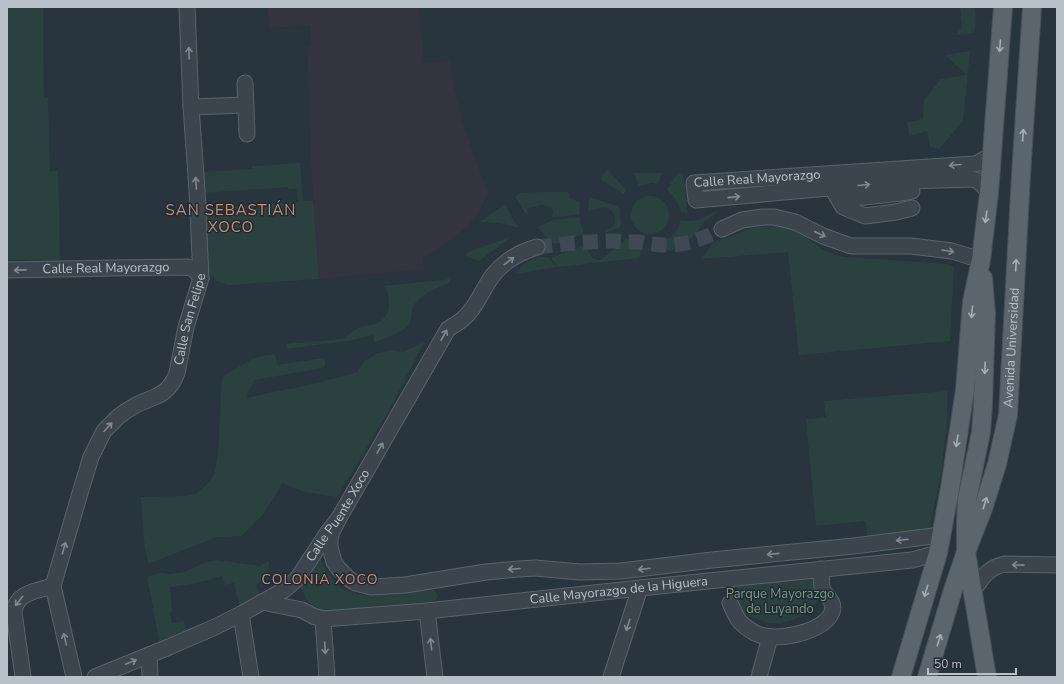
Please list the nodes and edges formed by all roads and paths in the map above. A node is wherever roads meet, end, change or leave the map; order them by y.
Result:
1 (187, 7) edge
2 (1003, 7) edge
3 (1032, 7) edge
4 (245, 83) dead end
5 (246, 104) junction
6 (191, 107) junction
7 (247, 134) dead end
8 (992, 155) junction
9 (909, 180) junction
10 (834, 191) junction
11 (989, 193) junction
12 (912, 208) dead end
13 (722, 229) tunnel mouth
14 (538, 247) tunnel mouth
15 (981, 260) junction
16 (7, 270) edge
17 (201, 278) junction
18 (339, 518) junction
19 (941, 535) junction
20 (966, 552) junction
21 (938, 553) junction
22 (1057, 565) edge
23 (821, 569) junction
24 (53, 586) junction
25 (290, 586) junction
26 (640, 588) junction
27 (953, 590) junction
28 (973, 591) junction
29 (262, 602) junction
30 (730, 603) dead end
31 (302, 610) junction
32 (428, 611) junction
33 (241, 614) junction
34 (323, 619) junction
35 (770, 637) junction
36 (149, 655) junction
37 (23, 677) edge
38 (74, 677) edge
39 (95, 677) edge
40 (150, 677) edge
41 (251, 677) edge
42 (327, 677) edge
43 (435, 677) edge
44 (611, 677) edge
45 (759, 677) edge
46 (901, 677) edge
47 (927, 677) edge
48 (987, 677) edge

6 -> 1 street, Calle San Felipe
2 -> 8 main road
20 -> 3 main road, Avenida Universidad
4 - 5 street
5 - 6 street
5 - 7 street
17 -> 6 street, Calle San Felipe
8 -> 9 street, Calle Real Mayorazgo
8 - 11 main road
9 - 10 street, Calle Real Mayorazgo
9 -> 10 street, Calle Real Mayorazgo
9 - 11 street, Calle Real Mayorazgo
10 - 12 street
11 -> 15 main road
13 -> 15 street
18 -> 14 street, Calle Puente Xoco
15 -> 19 main road
15 -> 20 main road
17 -> 16 street, Calle Real Mayorazgo
24 -> 17 street, Calle San Felipe
19 -> 18 street
18 - 25 street, Calle Puente Xoco
19 - 21 main road
20 - 27 main road, Avenida Universidad
20 - 28 main road
21 - 23 street, Calle Mayorazgo de la Higuera
21 - 27 main road
21 -> 46 main road
22 -> 28 street
23 - 26 street, Calle Mayorazgo de la Higuera
23 - 35 street
24 -> 37 street
38 -> 24 street, Calle San Felipe
25 - 29 street, Calle Puente Xoco
25 - 31 street
26 - 32 street, Calle Mayorazgo de la Higuera
26 -> 44 street
47 -> 27 main road, Avenida Universidad
28 - 48 main road
29 - 31 street, Calle Mayorazgo de la Higuera
29 - 33 street, Calle Puente Xoco
30 - 35 street
31 - 34 street, Calle Mayorazgo de la Higuera
32 - 34 street, Calle Mayorazgo de la Higuera
43 -> 32 street
33 - 36 street, Calle Puente Xoco
33 - 41 street
34 -> 42 street
35 - 45 street
39 -> 36 street, Calle Puente Xoco
36 - 40 street

